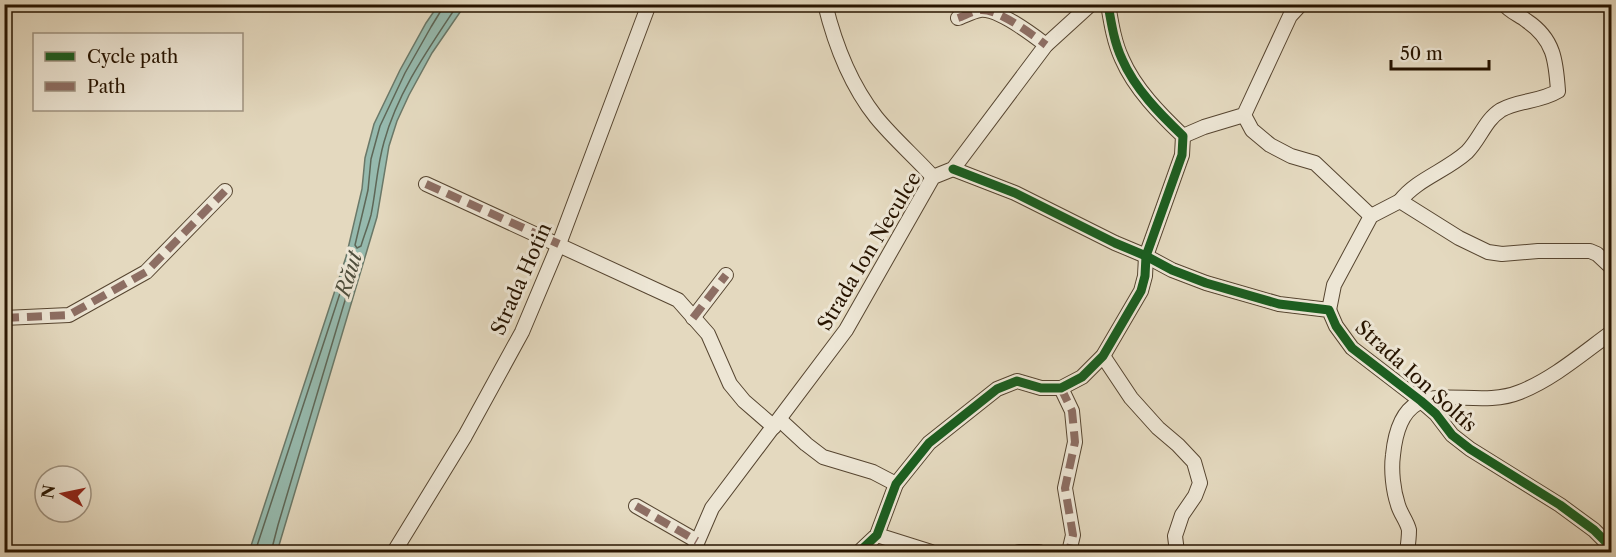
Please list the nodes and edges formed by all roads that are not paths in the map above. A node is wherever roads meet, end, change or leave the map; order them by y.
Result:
1 (649, 4) edge
2 (825, 4) edge
3 (1108, 4) edge
4 (1301, 4) edge
5 (1504, 4) edge
6 (1086, 6) edge
7 (958, 18) dead end
8 (1046, 45) junction
9 (1244, 115) junction
10 (1183, 136) junction
11 (953, 169) junction
12 (933, 177) junction
13 (426, 184) dead end
14 (225, 191) dead end
15 (1400, 201) junction
16 (1371, 216) junction
17 (559, 244) junction
18 (1146, 256) junction
19 (1611, 268) edge
20 (726, 275) dead end
21 (1329, 310) junction
22 (4, 318) edge
23 (693, 318) junction
24 (1611, 332) edge
25 (1103, 356) junction
26 (1061, 388) junction
27 (1421, 401) junction
28 (777, 423) junction
29 (896, 484) junction
30 (636, 506) dead end
31 (877, 535) junction
32 (695, 547) edge
33 (1611, 548) edge
34 (394, 552) edge
35 (859, 552) edge
36 (931, 552) edge
37 (1019, 552) edge
38 (1039, 552) edge
39 (1069, 552) edge
40 (1177, 552) edge
41 (1407, 552) edge

1 - 17 street, Strada Hotin
2 - 12 street
3 - 10 street
4 - 9 street
5 - 15 street
6 - 8 street
7 - 8 street
8 - 11 street
9 - 10 street
9 - 16 street
10 - 18 street
11 - 12 street, Strada Ion Neculce
11 - 18 street
12 - 28 street, Strada Ion Neculce
13 - 17 street
14 - 22 street
15 - 16 street
15 - 19 street
16 - 21 street
17 - 23 street
17 - 34 street, Strada Hotin
18 - 21 street
18 - 25 street
20 - 23 street
21 - 27 street, Strada Ion Soltîs
23 - 28 street
24 - 27 street
25 - 26 street
25 - 40 street
26 - 29 street
26 - 39 street
27 - 33 street, Strada Ion Soltîs
27 - 41 street
28 - 29 street
28 - 32 street, Strada Ion Neculce
29 - 31 street
30 - 32 street, Strada Ion Neculce
31 - 35 street
31 - 36 street
37 - 38 street

